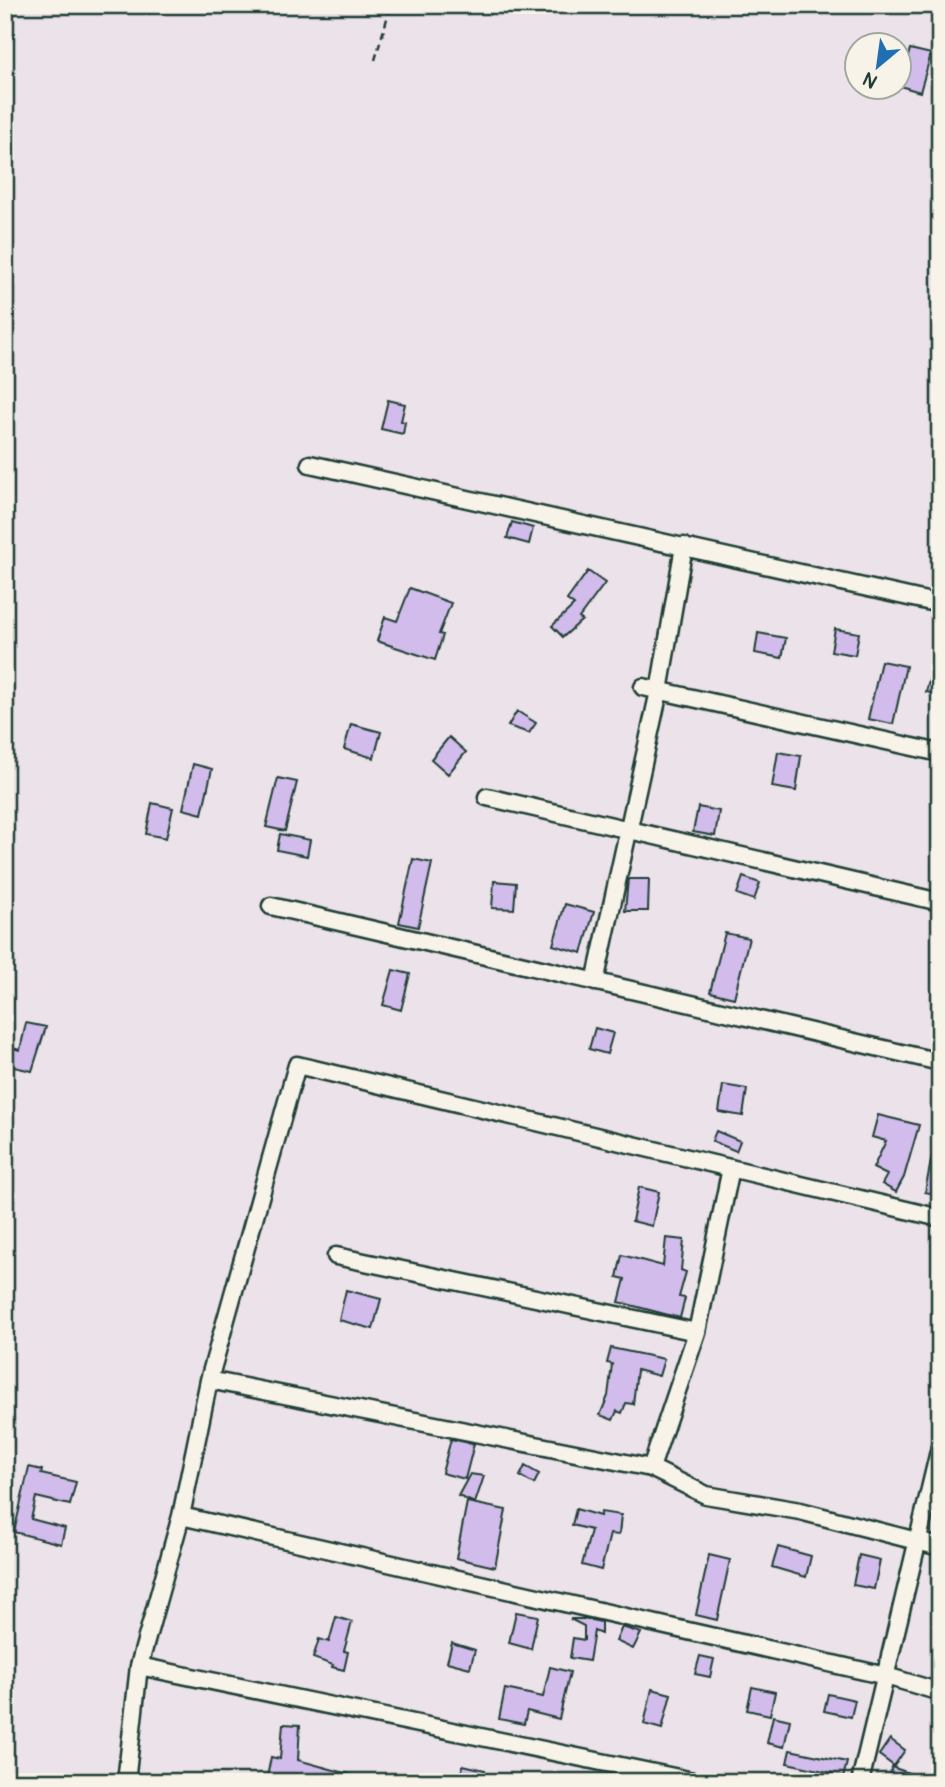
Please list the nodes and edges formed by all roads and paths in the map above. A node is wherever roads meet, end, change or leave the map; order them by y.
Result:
1 (390, 5) edge
2 (375, 60) dead end
3 (310, 464) dead end
4 (684, 546) junction
5 (940, 604) edge
6 (643, 687) dead end
7 (659, 691) junction
8 (940, 753) edge
9 (487, 797) dead end
10 (629, 830) junction
11 (940, 902) edge
12 (271, 906) dead end
13 (595, 982) junction
14 (940, 1062) edge
15 (731, 1168) junction
16 (940, 1218) edge
17 (336, 1256) dead end
18 (697, 1332) junction
19 (209, 1380) junction
20 (940, 1447) edge
21 (651, 1468) junction
22 (181, 1516) junction
23 (918, 1541) junction
24 (940, 1547) edge
25 (139, 1666) junction
26 (886, 1676) junction
27 (940, 1692) edge
28 (659, 1778) edge
29 (127, 1782) edge
30 (698, 1782) edge
31 (860, 1782) edge

1 - 2 path
3 - 4 street
4 - 5 street
4 - 7 street
6 - 7 street
7 - 8 street
7 - 10 street
9 - 10 street
10 - 11 street
10 - 13 street
12 - 13 street
13 - 14 street
15 - 16 street
15 - 18 street
15 - 19 street
17 - 18 street
18 - 21 street
19 - 21 street
19 - 22 street
20 - 23 street
21 - 23 street
22 - 25 street
22 - 26 street
23 - 24 street
23 - 26 street
25 - 28 street
25 - 29 street
26 - 27 street
26 - 31 street
28 - 30 street

